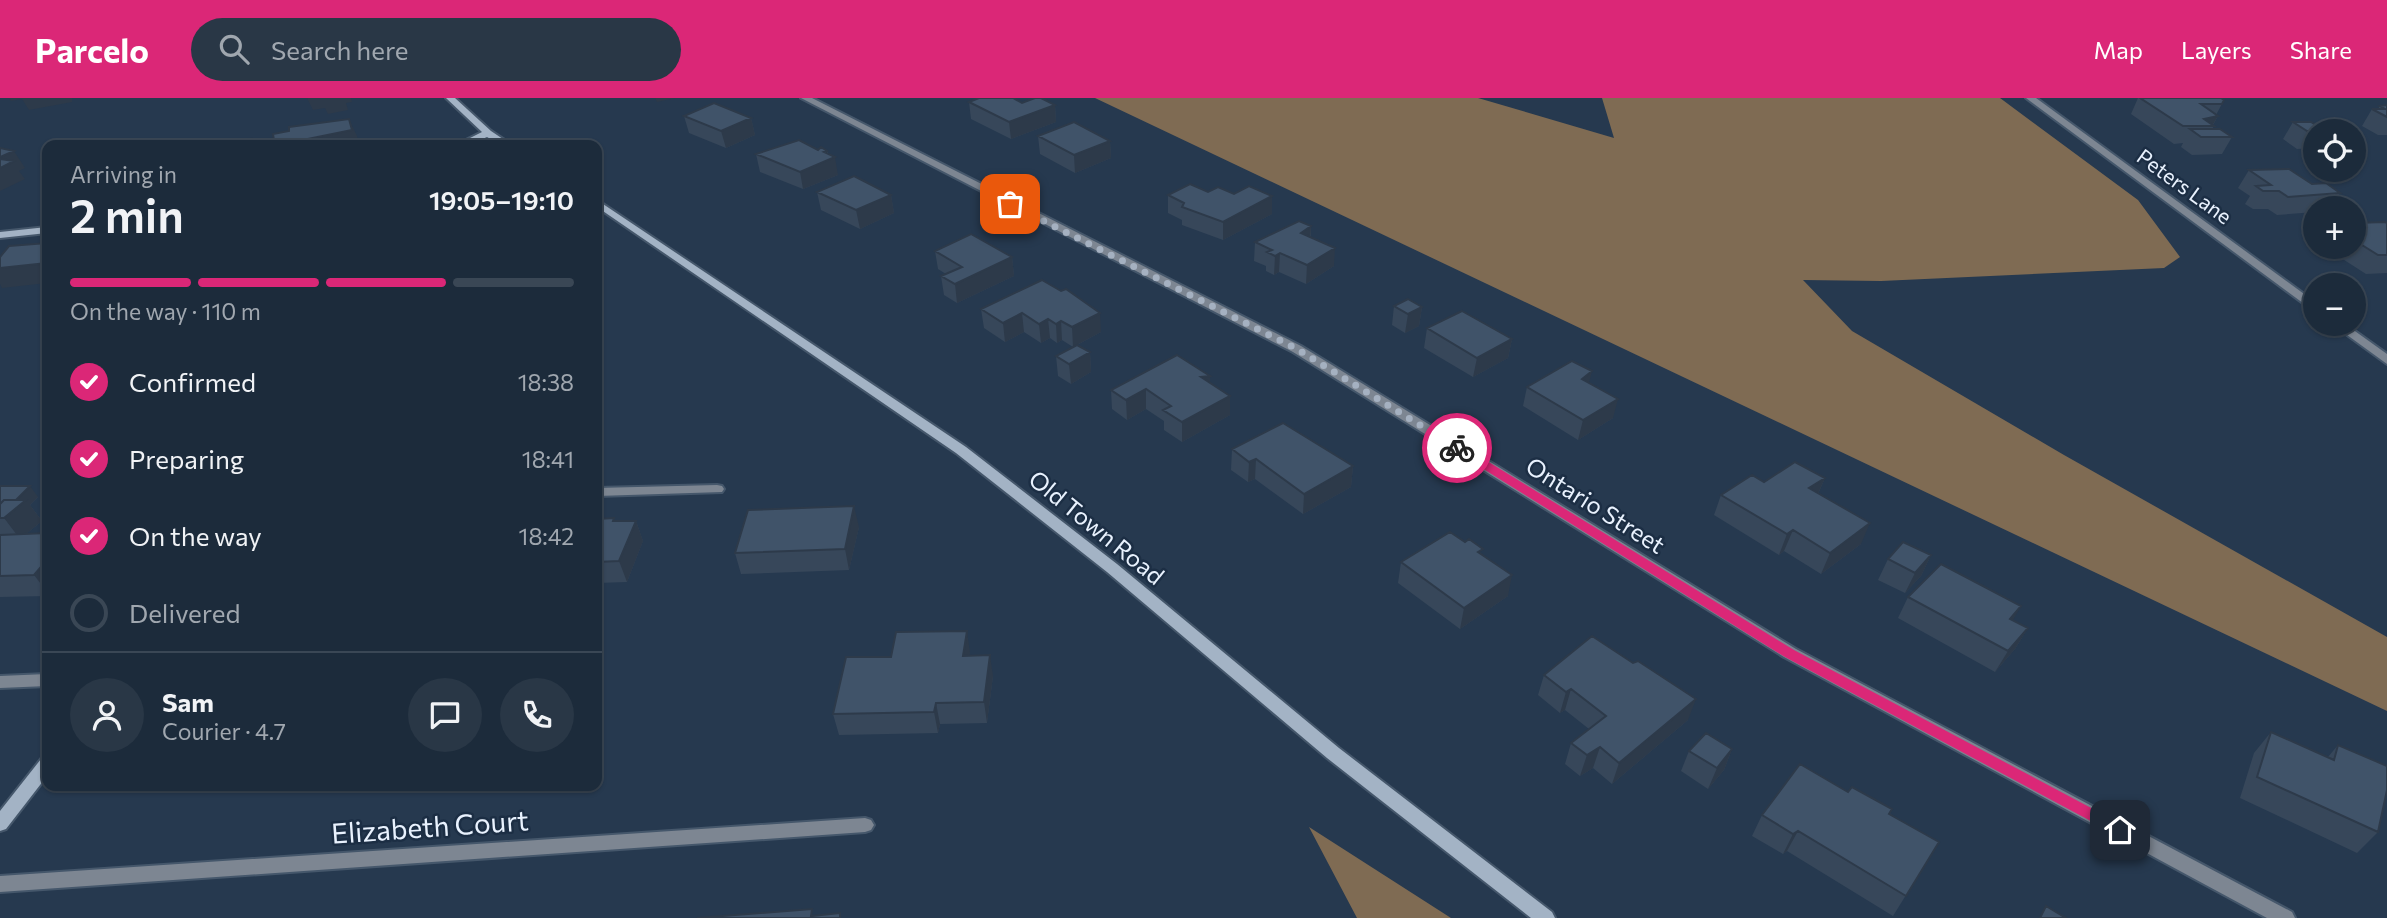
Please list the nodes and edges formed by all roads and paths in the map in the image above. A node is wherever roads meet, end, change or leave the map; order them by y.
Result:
1 (450, 98) edge
2 (805, 98) edge
3 (2030, 98) edge
4 (488, 133) junction
5 (472, 140) edge
6 (484, 140) edge
7 (499, 140) edge
8 (602, 206) edge
9 (42, 231) edge
10 (0, 235) edge
11 (2303, 298) edge
12 (2354, 336) edge
13 (2387, 360) edge
14 (717, 489) dead end
15 (602, 492) edge
16 (42, 680) edge
17 (0, 682) edge
18 (42, 770) edge
19 (0, 824) edge
20 (864, 825) dead end
21 (0, 884) edge
22 (1545, 918) edge
23 (2285, 918) edge

1 - 4 main road
2 - 23 street, Ontario Street
3 - 11 street, Peters Lane
4 - 5 main road
4 - 6 main road
4 - 7 main road
8 - 22 main road, Old Town Road
9 - 10 main road
12 - 13 street
14 - 15 street
16 - 17 street
18 - 19 main road
20 - 21 street, Elizabeth Court

